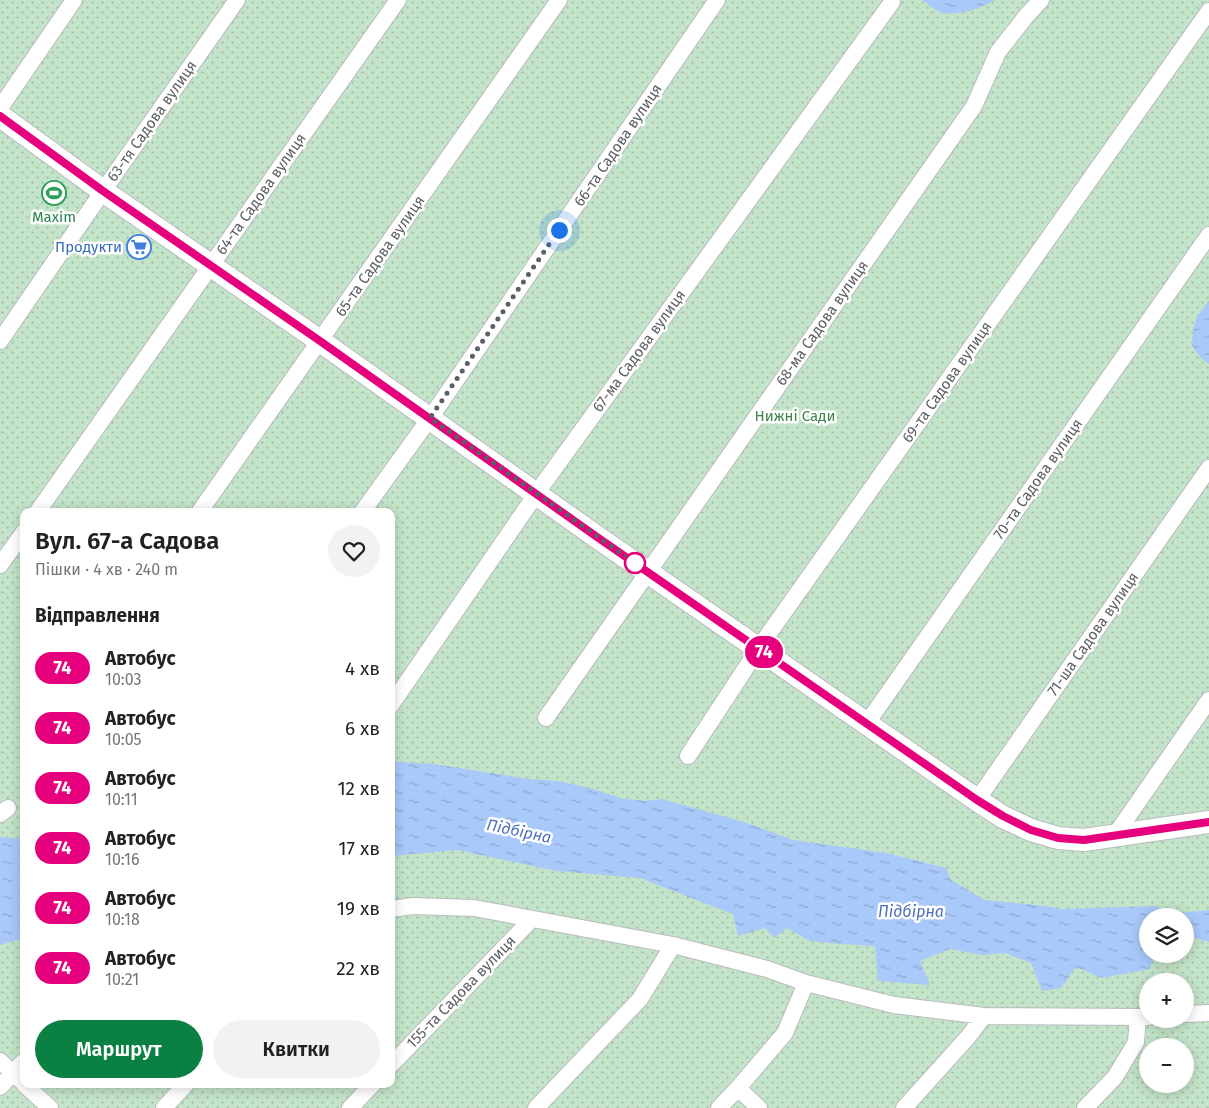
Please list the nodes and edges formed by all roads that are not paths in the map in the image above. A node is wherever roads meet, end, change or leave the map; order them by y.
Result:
1 (74, 0) edge
2 (237, 0) edge
3 (398, 0) edge
4 (559, 0) edge
5 (717, 0) edge
6 (1041, 0) edge
7 (892, 2) dead end
8 (1209, 10) edge
9 (0, 108) edge
10 (0, 116) edge
11 (103, 191) junction
12 (1209, 236) edge
13 (211, 265) junction
14 (0, 340) edge
15 (320, 341) junction
16 (430, 418) junction
17 (1209, 468) edge
18 (536, 494) junction
19 (40, 508) edge
20 (202, 508) edge
21 (365, 508) edge
22 (20, 538) edge
23 (0, 565) edge
24 (647, 571) junction
25 (759, 648) junction
26 (395, 699) edge
27 (1209, 700) edge
28 (546, 718) dead end
29 (866, 723) junction
30 (688, 756) dead end
31 (977, 800) junction
32 (1209, 822) edge
33 (1115, 835) junction
34 (395, 908) edge
35 (531, 920) junction
36 (672, 945) junction
37 (806, 983) junction
38 (1209, 1012) edge
39 (1194, 1013) edge
40 (984, 1016) junction
41 (1139, 1018) edge
42 (1140, 1028) edge
43 (0, 1061) edge
44 (395, 1061) edge
45 (20, 1074) edge
46 (20, 1076) edge
47 (0, 1087) edge
48 (32, 1088) edge
49 (182, 1088) edge
50 (369, 1088) edge
51 (738, 1088) junction
52 (50, 1108) edge
53 (164, 1108) edge
54 (350, 1108) edge
55 (536, 1108) edge
56 (719, 1108) edge
57 (759, 1108) edge
58 (904, 1108) edge
59 (1085, 1108) edge

1 - 9 street
2 - 11 street, 63-тя Садова вулиця
3 - 13 street, 64-та Садова вулиця
4 - 15 street, 65-та Садова вулиця
5 - 16 street, 66-та Садова вулиця
6 - 24 street, 68-ма Садова вулиця
7 - 18 street, 67-ма Садова вулиця
8 - 25 street, 69-та Садова вулиця
10 - 11 street
11 - 13 street
11 - 14 street, 63-тя Садова вулиця
12 - 29 street, 70-та Садова вулиця
13 - 15 street
13 - 19 street, 64-та Садова вулиця
15 - 16 street
15 - 20 street, 65-та Садова вулиця
16 - 18 street
16 - 21 street, 66-та Садова вулиця
17 - 31 street, 71-ша Садова вулиця
18 - 24 street
18 - 26 street, 67-ма Садова вулиця
22 - 23 street
24 - 25 street
24 - 28 street, 68-ма Садова вулиця
25 - 29 street
25 - 30 street, 69-та Садова вулиця
27 - 33 street
29 - 31 street
31 - 33 street
32 - 33 street
34 - 35 street
35 - 36 street
35 - 44 street, 155-та Садова вулиця
36 - 37 street
36 - 55 street
37 - 40 street
37 - 51 street
38 - 39 street
40 - 41 street
40 - 58 street
42 - 59 street
43 - 45 street
46 - 47 street
48 - 52 street
49 - 53 street
50 - 54 street
51 - 56 street
51 - 57 street

